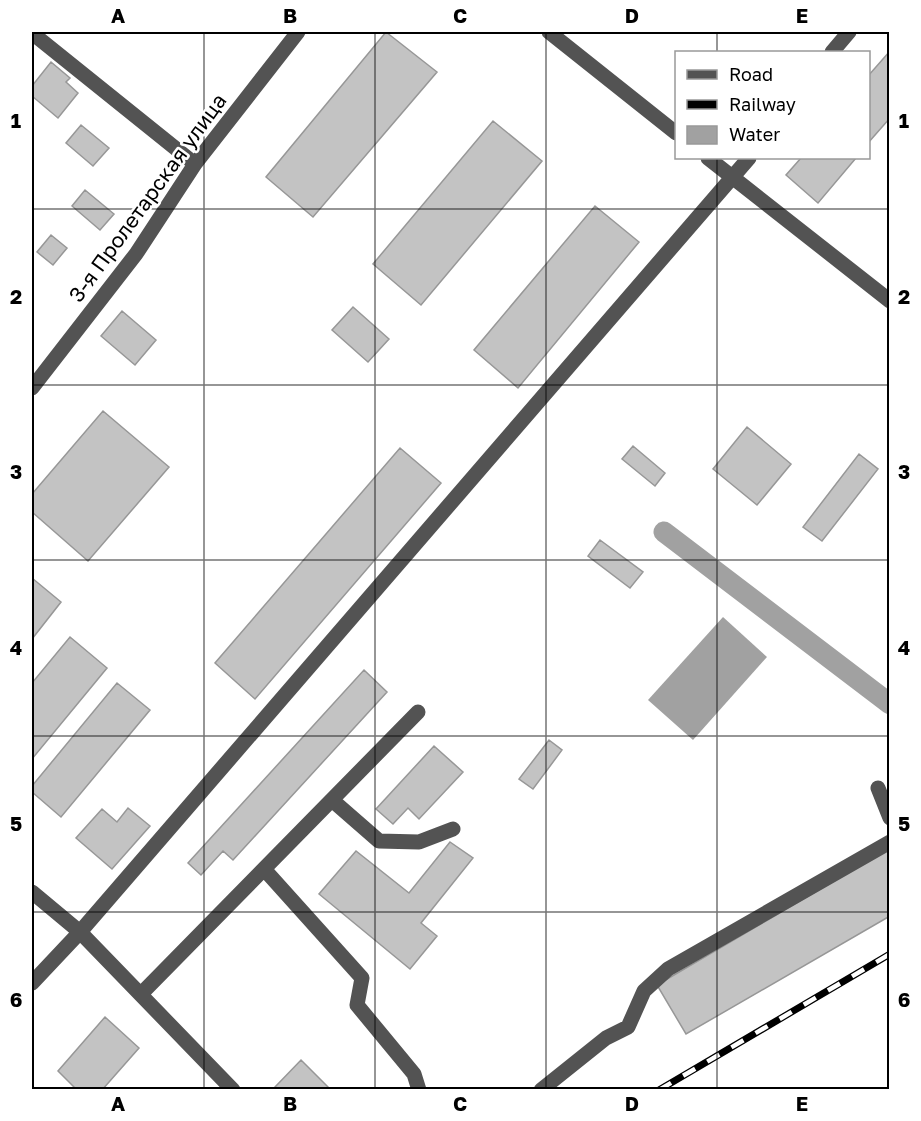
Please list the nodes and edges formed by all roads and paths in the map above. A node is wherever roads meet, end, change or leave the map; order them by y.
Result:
1 (298, 32) edge
2 (549, 32) edge
3 (849, 32) edge
4 (32, 33) edge
5 (833, 51) edge
6 (675, 131) edge
7 (709, 159) edge
8 (748, 159) edge
9 (195, 164) junction
10 (733, 177) junction
11 (890, 302) edge
12 (32, 388) edge
13 (418, 712) dead end
14 (878, 788) dead end
15 (332, 800) junction
16 (890, 818) edge
17 (453, 829) dead end
18 (890, 842) edge
19 (264, 869) junction
20 (32, 892) edge
21 (80, 932) junction
22 (32, 983) edge
23 (141, 994) junction
24 (233, 1089) edge
25 (419, 1089) edge
26 (541, 1089) edge

1 - 9 street, 3-я Пролетарская улица
2 - 6 street
3 - 5 street
4 - 9 street
7 - 10 street
8 - 10 street
9 - 12 street, 3-я Пролетарская улица
10 - 11 street
10 - 21 street
13 - 15 street
14 - 16 street
15 - 17 street
15 - 19 street
18 - 26 street
19 - 23 street
19 - 25 street
20 - 21 street
21 - 22 street
21 - 23 street
23 - 24 street

